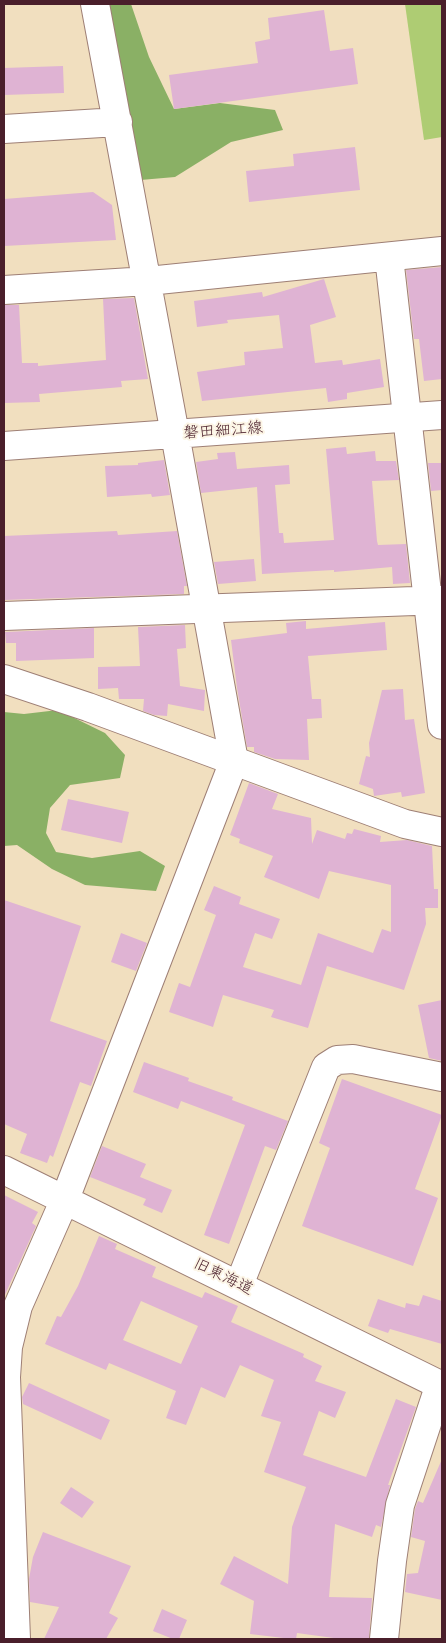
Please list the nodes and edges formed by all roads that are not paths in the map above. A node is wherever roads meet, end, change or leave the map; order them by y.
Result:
1 (96, 4) edge
2 (118, 122) junction
3 (4, 129) edge
4 (442, 251) edge
5 (389, 257) junction
6 (148, 281) junction
7 (4, 290) edge
8 (442, 414) edge
9 (406, 418) junction
10 (174, 434) junction
11 (4, 446) edge
12 (435, 600) edge
13 (206, 608) junction
14 (4, 616) edge
15 (4, 679) edge
16 (442, 725) edge
17 (234, 761) junction
18 (442, 832) edge
19 (442, 1077) edge
20 (4, 1170) edge
21 (65, 1199) junction
22 (239, 1285) junction
23 (441, 1385) edge
24 (5, 1389) edge
25 (16, 1639) edge
26 (384, 1639) edge

1 - 2 street
2 - 3 street
2 - 6 street
4 - 5 street
5 - 6 street
5 - 9 street
6 - 7 street
6 - 10 street
8 - 9 street, 磐田細江線
9 - 10 street, 磐田細江線
9 - 12 street
10 - 11 street, 磐田細江線
10 - 13 street
12 - 13 street
12 - 16 street
13 - 14 street
13 - 17 street
15 - 17 street
17 - 18 street
17 - 21 street
19 - 22 street
20 - 21 street, 旧東海道
21 - 22 street, 旧東海道
21 - 24 street
22 - 23 street, 旧東海道
23 - 26 street
24 - 25 street

